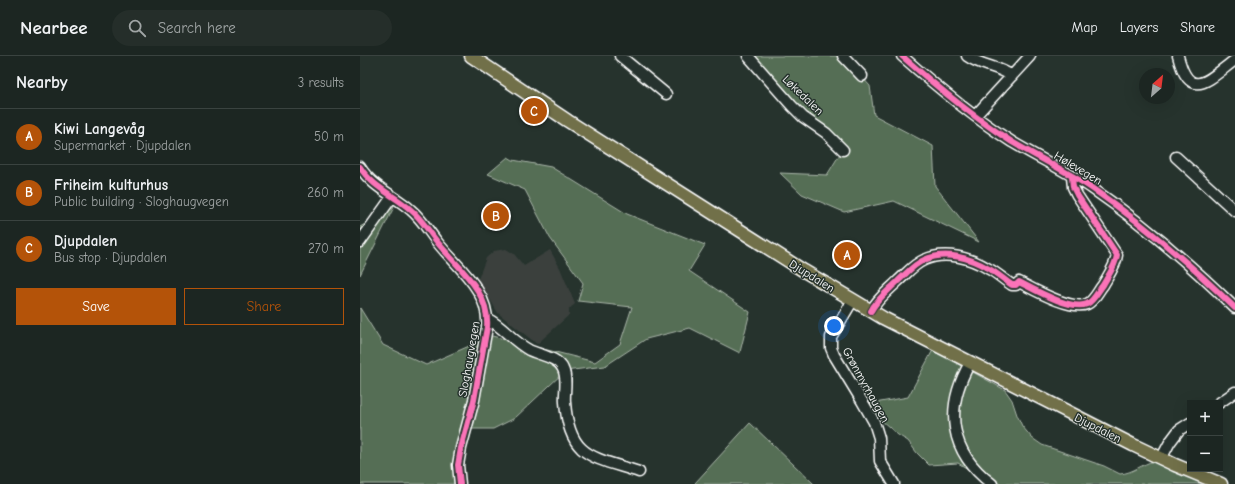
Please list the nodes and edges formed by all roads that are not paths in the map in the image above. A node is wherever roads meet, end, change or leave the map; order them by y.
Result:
1 (471, 56) edge
2 (620, 56) edge
3 (748, 56) edge
4 (843, 56) edge
5 (902, 56) edge
6 (968, 56) edge
7 (1030, 56) edge
8 (1178, 56) edge
9 (1235, 60) edge
10 (862, 76) dead end
11 (1012, 76) junction
12 (666, 94) dead end
13 (975, 116) junction
14 (843, 150) dead end
15 (1176, 157) dead end
16 (360, 167) edge
17 (1072, 177) junction
18 (392, 197) junction
19 (1235, 211) edge
20 (360, 242) edge
21 (853, 300) junction
22 (1235, 308) edge
23 (871, 311) junction
24 (488, 319) junction
25 (970, 363) junction
26 (1235, 392) edge
27 (1223, 400) edge
28 (1187, 425) edge
29 (1156, 456) junction
30 (639, 472) dead end
31 (460, 484) edge
32 (894, 484) edge
33 (992, 484) edge
34 (1221, 484) edge

1 - 21 main road, Djupdalen
2 - 12 street
3 - 14 street, Løkedalen
4 - 10 street
5 - 13 street, Hølevegen
6 - 11 street
7 - 11 street
8 - 9 street
11 - 13 street
13 - 17 street, Hølevegen
15 - 19 street
16 - 18 street, Sloghaugvegen
17 - 22 street, Hølevegen
17 - 23 street
18 - 20 street
18 - 24 street, Sloghaugvegen
21 - 23 main road, Djupdalen
21 - 32 street, Grønmyrhaugen
23 - 25 main road, Djupdalen
24 - 30 street, Sloghaugvegen
24 - 31 street, Sloghaugvegen
25 - 29 main road, Djupdalen
25 - 33 street
26 - 27 street
28 - 29 street
29 - 34 main road, Djupdalen

